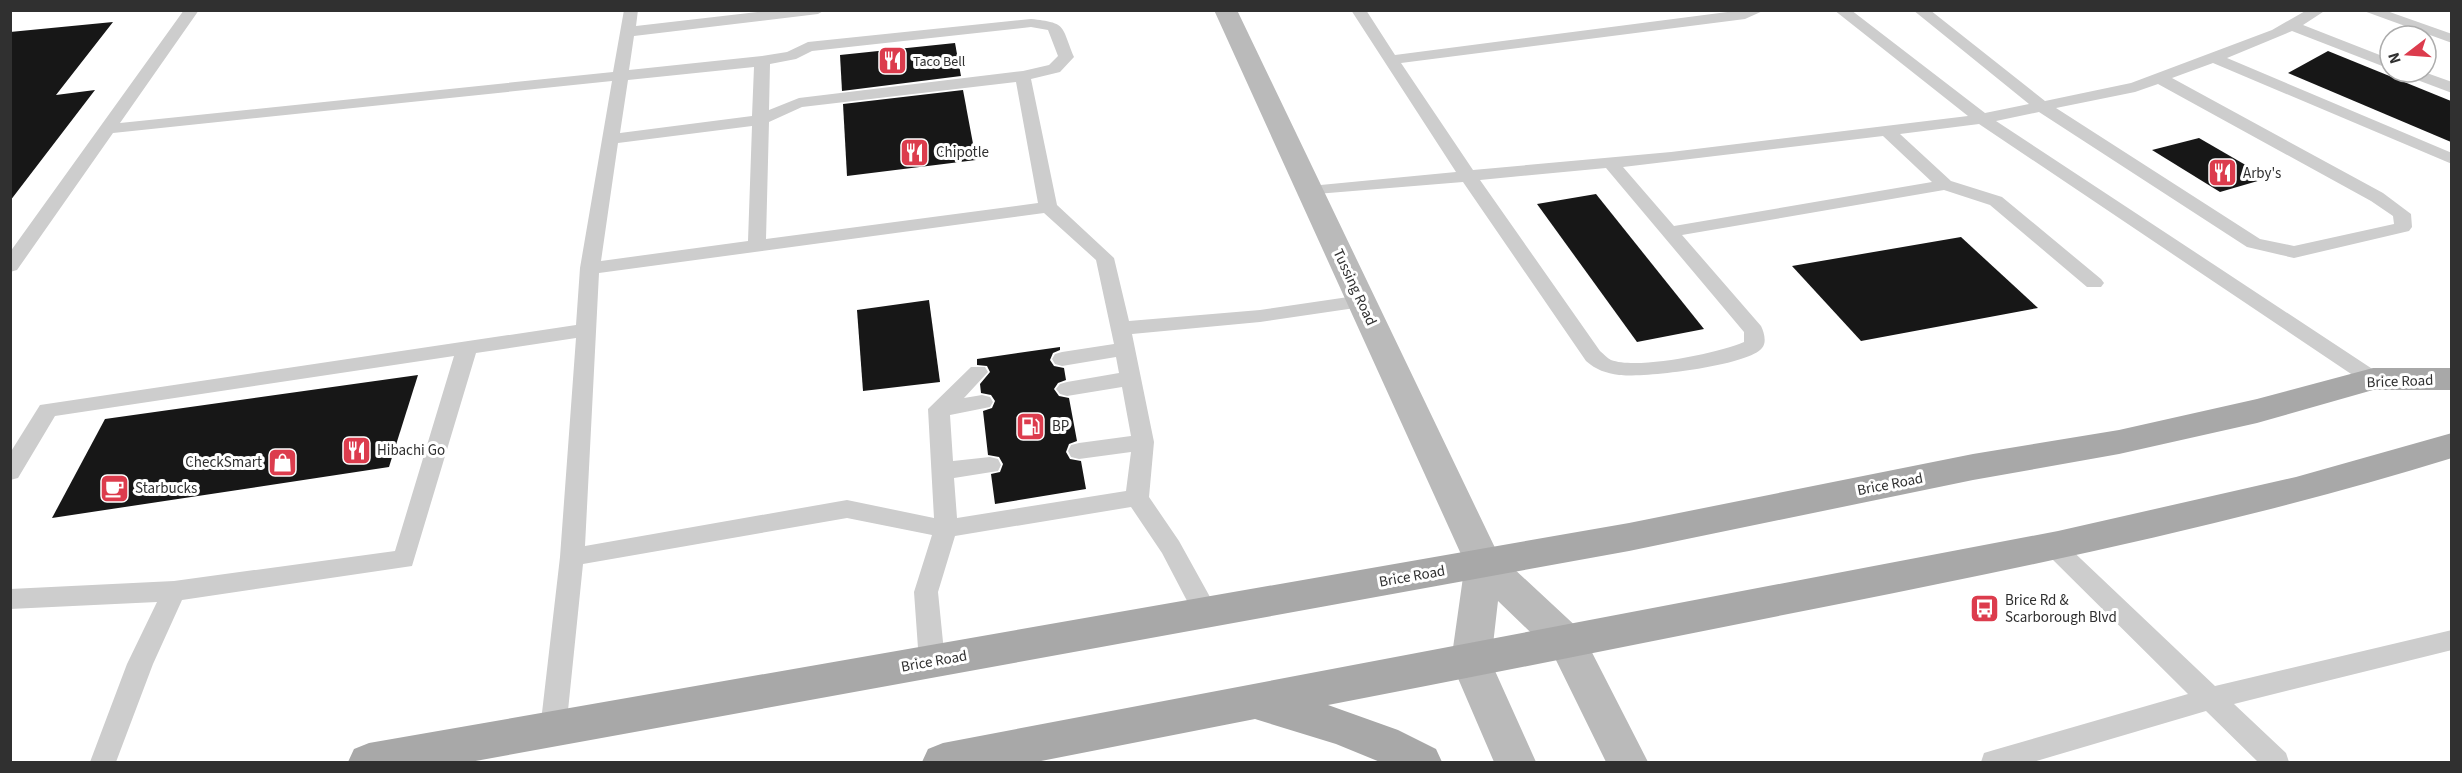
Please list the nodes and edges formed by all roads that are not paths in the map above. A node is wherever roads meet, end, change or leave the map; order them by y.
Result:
1 (192, 10) edge
2 (631, 10) edge
3 (818, 10) edge
4 (1225, 10) edge
5 (1358, 10) edge
6 (1758, 10) edge
7 (1841, 10) edge
8 (1920, 10) edge
9 (2319, 10) edge
10 (2368, 10) edge
11 (714, 16) edge
12 (2291, 25) junction
13 (627, 32) junction
14 (2451, 39) edge
15 (2212, 57) junction
16 (2378, 59) edge
17 (1391, 60) junction
18 (762, 61) junction
19 (1023, 76) junction
20 (618, 78) junction
21 (2160, 78) junction
22 (2042, 107) junction
23 (1982, 119) junction
24 (760, 120) junction
25 (107, 129) junction
26 (1887, 130) junction
27 (609, 139) junction
28 (2451, 159) edge
29 (1610, 162) junction
30 (1467, 175) junction
31 (1945, 186) junction
32 (1310, 191) junction
33 (1048, 207) junction
34 (1670, 232) junction
35 (756, 247) junction
36 (10, 266) edge
37 (590, 268) junction
38 (2094, 283) dead end
39 (1362, 301) junction
40 (1121, 328) junction
41 (586, 330) junction
42 (467, 348) junction
43 (1127, 349) junction
44 (1062, 359) dead end
45 (978, 372) dead end
46 (1131, 378) junction
47 (2373, 379) junction
48 (2451, 379) edge
49 (1067, 388) dead end
50 (982, 402) dead end
51 (939, 409) junction
52 (1143, 442) junction
53 (2451, 445) edge
54 (1079, 451) dead end
55 (990, 465) dead end
56 (942, 471) junction
57 (10, 472) edge
58 (1137, 498) junction
59 (946, 529) junction
60 (2054, 547) junction
61 (572, 557) junction
62 (1484, 563) junction
63 (174, 591) junction
64 (10, 599) edge
65 (1206, 613) junction
66 (2451, 640) edge
67 (1567, 643) junction
68 (932, 662) junction
69 (1471, 662) junction
70 (2212, 698) junction
71 (1250, 701) junction
72 (553, 730) junction
73 (103, 762) edge
74 (369, 762) edge
75 (943, 762) edge
76 (1421, 762) edge
77 (1515, 762) edge
78 (1627, 762) edge
79 (1994, 762) edge
80 (2276, 762) edge

1 - 25 lane
2 - 13 lane
3 - 11 lane
4 - 32 main road, Tussing Road
5 - 17 lane
6 - 17 lane
7 - 23 lane
8 - 22 lane
9 - 12 lane
10 - 14 lane
11 - 13 lane
12 - 15 lane
12 - 16 lane
13 - 20 lane
15 - 21 lane
15 - 28 lane
17 - 30 lane
18 - 19 lane
18 - 20 lane
18 - 24 lane
19 - 24 lane
19 - 33 lane
20 - 25 lane
20 - 27 lane
21 - 22 lane
21 - 22 lane
22 - 23 lane
23 - 26 lane
23 - 47 lane
24 - 27 lane
24 - 35 lane
25 - 36 lane
26 - 29 lane
26 - 31 lane
27 - 37 lane
29 - 30 lane
29 - 34 lane
30 - 32 lane
30 - 34 lane
31 - 34 lane
31 - 38 lane
32 - 39 main road, Tussing Road
33 - 35 lane
33 - 40 lane
35 - 37 lane
37 - 41 lane
39 - 40 lane
39 - 62 main road, Tussing Road
40 - 43 lane
41 - 42 lane
41 - 61 lane
42 - 57 lane
42 - 63 lane
43 - 44 lane
43 - 46 lane
45 - 51 lane
46 - 49 lane
46 - 52 lane
47 - 48 main road, Brice Road
47 - 62 main road, Brice Road
50 - 51 lane
51 - 56 lane
52 - 54 lane
52 - 58 lane
53 - 60 main road
55 - 56 lane
56 - 59 lane
58 - 59 lane
58 - 65 lane
59 - 61 lane
59 - 68 lane
60 - 67 main road
60 - 70 lane
61 - 72 lane
62 - 65 main road, Brice Road
62 - 67 main road
62 - 69 main road
63 - 64 lane
63 - 73 lane
65 - 68 main road, Brice Road
66 - 70 lane
67 - 69 main road
67 - 78 main road
68 - 72 main road, Brice Road
69 - 71 main road
69 - 77 main road
70 - 79 lane
70 - 80 lane
71 - 75 main road
71 - 76 main road
72 - 74 main road, Brice Road

